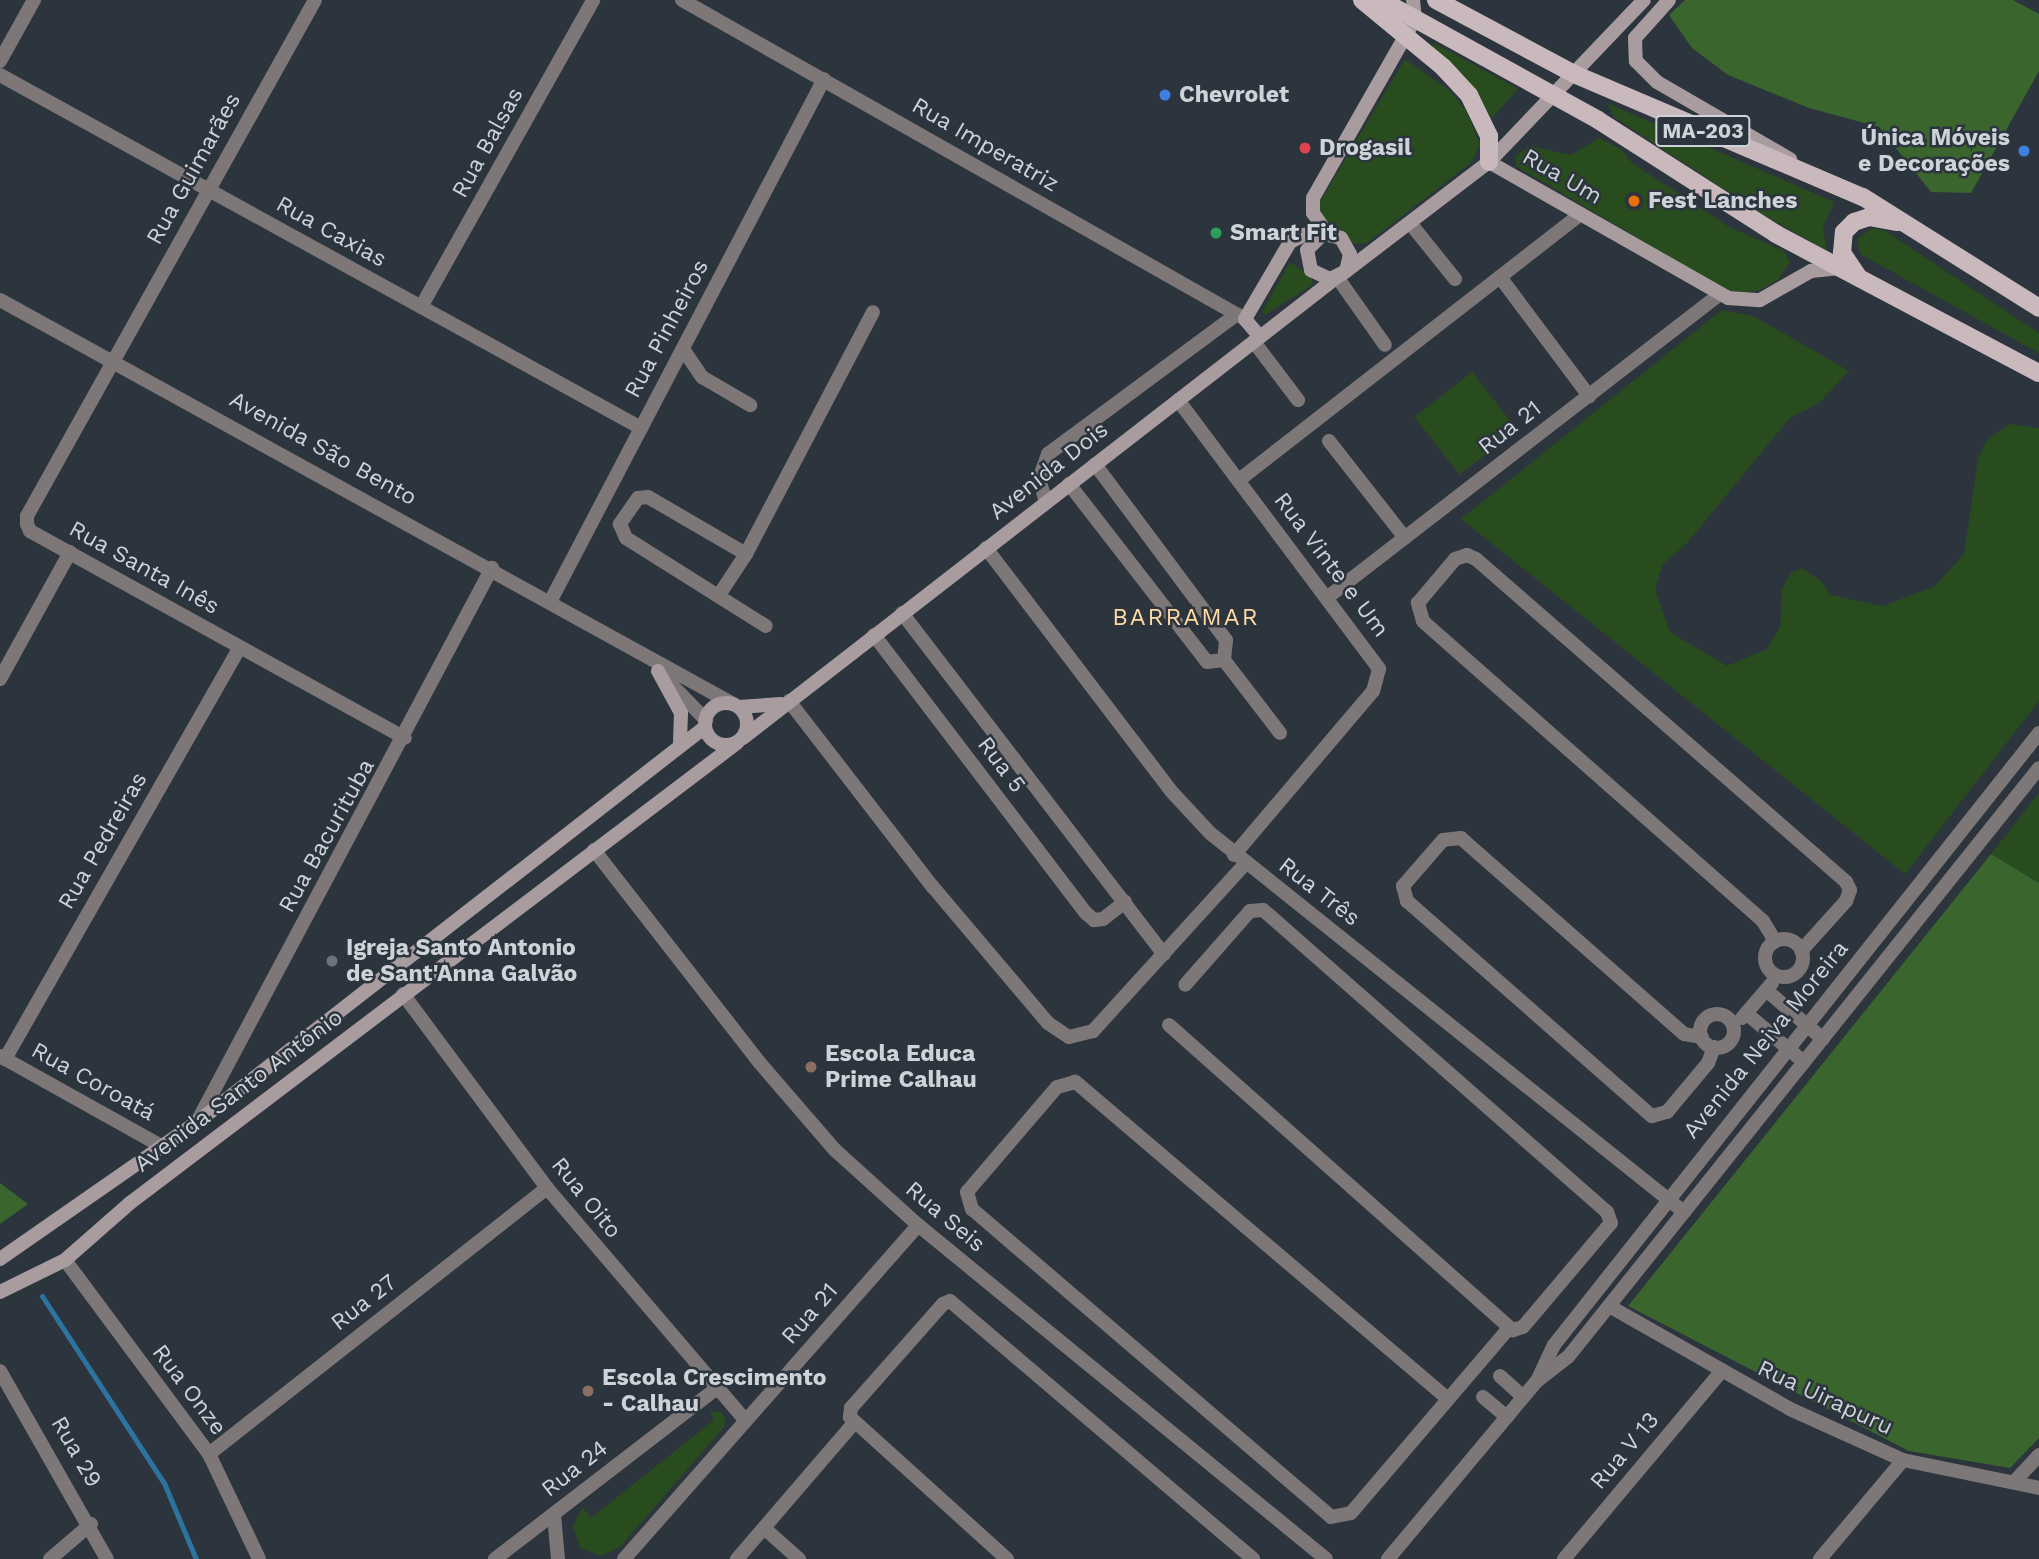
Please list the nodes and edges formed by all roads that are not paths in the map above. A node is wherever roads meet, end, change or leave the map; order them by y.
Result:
1 (34, 0) edge
2 (314, 0) edge
3 (593, 0) edge
4 (682, 0) edge
5 (1362, 0) edge
6 (1381, 0) edge
7 (1413, 0) edge
8 (1436, 0) edge
9 (1644, 0) edge
10 (1670, 0) edge
11 (1415, 19) junction
12 (1404, 38) junction
13 (0, 61) edge
14 (1574, 74) junction
15 (0, 75) edge
16 (824, 79) junction
17 (1553, 95) junction
18 (1598, 120) junction
19 (1489, 162) junction
20 (1834, 184) junction
21 (209, 190) junction
22 (1581, 214) junction
23 (1410, 223) junction
24 (1917, 229) junction
25 (1325, 235) junction
26 (1349, 249) junction
27 (1372, 251) junction
28 (1838, 268) junction
29 (1339, 276) junction
30 (1500, 277) junction
31 (1455, 279) dead end
32 (1871, 286) junction
33 (1720, 294) junction
34 (0, 300) edge
35 (421, 307) junction
36 (2039, 308) edge
37 (873, 312) dead end
38 (1241, 316) junction
39 (1257, 340) junction
40 (1385, 345) dead end
41 (683, 349) junction
42 (114, 361) junction
43 (2039, 373) edge
44 (1589, 396) junction
45 (1178, 400) junction
46 (1298, 400) dead end
47 (750, 405) dead end
48 (641, 428) junction
49 (1329, 441) dead end
50 (1095, 464) junction
51 (1239, 480) junction
52 (1069, 484) junction
53 (603, 500) junction
54 (1046, 502) junction
55 (626, 513) junction
56 (1405, 538) junction
57 (986, 548) junction
58 (70, 552) junction
59 (746, 554) junction
60 (492, 568) junction
61 (719, 595) junction
62 (1328, 597) junction
63 (551, 600) junction
64 (902, 613) junction
65 (766, 626) dead end
66 (874, 635) junction
67 (622, 641) junction
68 (240, 647) junction
69 (1224, 660) junction
70 (658, 671) junction
71 (0, 679) edge
72 (789, 701) junction
73 (736, 706) junction
74 (705, 723) junction
75 (1280, 733) dead end
76 (2039, 733) edge
77 (405, 738) junction
78 (740, 741) junction
79 (680, 746) junction
80 (2039, 768) edge
81 (594, 850) junction
82 (1240, 859) junction
83 (1125, 902) junction
84 (1775, 941) junction
85 (1801, 951) junction
86 (1164, 954) junction
87 (1778, 976) junction
88 (1185, 985) dead end
89 (1766, 990) junction
90 (403, 994) junction
91 (1746, 1013) junction
92 (1732, 1022) junction
93 (1168, 1025) dead end
94 (1807, 1025) junction
95 (1702, 1037) junction
96 (1822, 1039) junction
97 (1714, 1047) junction
98 (1789, 1049) junction
99 (2, 1058) edge
100 (1804, 1062) junction
101 (197, 1123) junction
102 (163, 1147) junction
103 (547, 1188) junction
104 (1668, 1199) junction
105 (1684, 1212) junction
106 (918, 1225) junction
107 (0, 1259) edge
108 (65, 1260) junction
109 (0, 1292) edge
110 (1609, 1306) junction
111 (1509, 1328) junction
112 (0, 1371) edge
113 (1721, 1373) junction
114 (1500, 1376) dead end
115 (1537, 1381) junction
116 (716, 1389) junction
117 (1483, 1397) dead end
118 (1523, 1397) junction
119 (1448, 1399) junction
120 (1507, 1417) junction
121 (746, 1421) junction
122 (853, 1424) junction
123 (209, 1454) junction
124 (2039, 1455) edge
125 (1903, 1460) junction
126 (2014, 1482) junction
127 (2039, 1488) edge
128 (554, 1515) junction
129 (91, 1524) junction
130 (764, 1528) junction
131 (50, 1559) edge
132 (107, 1559) edge
133 (259, 1559) edge
134 (495, 1559) edge
135 (558, 1559) edge
136 (624, 1559) edge
137 (737, 1559) edge
138 (799, 1559) edge
139 (1007, 1559) edge
140 (1253, 1559) edge
141 (1326, 1559) edge
142 (1388, 1559) edge
143 (1564, 1559) edge
144 (1820, 1559) edge

1 - 13 street
2 - 21 street, Rua Guimarães
3 - 35 street, Rua Balsas
4 - 16 street, Rua Imperatriz
5 - 12 main road
6 - 11 main road, MA-203
7 - 11 main road
8 - 14 main road, MA-203
9 - 14 main road, Avenida Dois
10 - 20 main road
11 - 12 main road
11 - 17 main road, MA-203
12 - 19 main road
12 - 25 main road
14 - 17 main road, Avenida Dois
14 - 18 main road
14 - 20 main road, MA-203
15 - 21 street, Rua Caxias
16 - 38 street, Rua Imperatriz
16 - 41 street, Rua Pinheiros
17 - 18 main road, MA-203
17 - 19 main road, Avenida Dois
18 - 28 main road, MA-203
19 - 22 main road, Rua Um
19 - 23 main road, Avenida Dois
20 - 24 main road, MA-203
21 - 35 street, Rua Caxias
21 - 42 street, Rua Guimarães
22 - 30 street
22 - 33 main road, Rua Um
23 - 27 main road, Avenida Dois
23 - 31 street
24 - 32 main road
24 - 36 main road, MA-203
25 - 26 main road
25 - 29 main road
25 - 38 main road
26 - 27 main road
26 - 29 main road
27 - 29 main road, Avenida Dois
28 - 32 main road, MA-203
28 - 33 main road, Rua Um
29 - 39 main road, Avenida Dois
29 - 40 street
30 - 44 street
30 - 51 street
32 - 43 main road, MA-203
33 - 44 street, Rua 21
34 - 42 street, Avenida São Bento
35 - 48 street, Rua Caxias
37 - 59 street
38 - 39 main road, Rua Imperatriz
38 - 54 street
39 - 45 main road, Avenida Dois
39 - 46 street
41 - 47 street
41 - 48 street, Rua Pinheiros
42 - 58 street, Rua Santa Inês
42 - 60 street, Avenida São Bento
44 - 56 street, Rua 21
45 - 50 main road, Avenida Dois
45 - 51 street, Rua Vinte e Um
48 - 53 street, Rua Pinheiros
49 - 56 street
50 - 52 main road, Avenida Dois
50 - 69 street
51 - 62 street, Rua Vinte e Um
52 - 54 main road, Avenida Dois
52 - 69 street
53 - 55 street
53 - 63 street, Rua Pinheiros
54 - 57 main road, Avenida Dois
55 - 59 street
55 - 61 street
56 - 62 street, Rua 21
57 - 64 main road, Avenida Dois
57 - 82 street, Rua Três
58 - 68 street, Rua Santa Inês
58 - 71 street
59 - 61 street
60 - 63 street, Avenida São Bento
60 - 77 street, Rua Bacurituba
61 - 65 street
62 - 82 street, Rua Vinte e Um
63 - 67 street, Avenida São Bento
64 - 66 main road, Avenida Dois
64 - 83 street
66 - 72 main road, Avenida Dois
66 - 83 street, Rua 5
67 - 70 street, Avenida São Bento
67 - 73 street, Avenida São Bento
68 - 77 street, Rua Santa Inês
68 - 99 street, Rua Pedreiras
69 - 75 street
70 - 74 street, Avenida São Bento
70 - 79 main road
72 - 73 main road, Avenida Dois
72 - 78 main road, Avenida Dois
72 - 86 street, Rua Vinte e Um
73 - 74 main road
73 - 78 main road
74 - 78 main road
74 - 79 main road, Avenida Santo Antônio
76 - 94 street, Avenida Neiva Moreira
77 - 101 street, Rua Bacurituba
78 - 81 main road, Avenida Santo Antônio
79 - 101 main road, Avenida Santo Antônio
80 - 96 street, Avenida Neiva Moreira
81 - 90 main road, Avenida Santo Antônio
81 - 106 street, Rua Seis
82 - 86 street, Rua Vinte e Um
82 - 104 street, Rua Três
83 - 86 street
84 - 85 street
84 - 85 street
84 - 87 street
85 - 87 street
87 - 89 street
88 - 111 street
89 - 91 street
89 - 94 street
90 - 103 street, Rua Oito
90 - 108 main road, Avenida Santo Antônio
91 - 92 street
91 - 98 street
92 - 95 street
92 - 97 street
93 - 111 street
94 - 96 street
94 - 98 street, Avenida Neiva Moreira
95 - 97 street
95 - 97 street
96 - 100 street, Avenida Neiva Moreira
98 - 100 street
98 - 104 street, Avenida Neiva Moreira
99 - 102 street, Rua Coroatá
100 - 105 street, Avenida Neiva Moreira
101 - 102 main road, Avenida Santo Antônio
102 - 107 main road, Avenida Santo Antônio
103 - 116 street, Rua Oito
103 - 123 street, Rua 27
104 - 105 street, Rua Três
104 - 115 street, Avenida Neiva Moreira
105 - 110 street, Avenida Neiva Moreira
106 - 121 street, Rua 21
106 - 141 street, Rua Seis
108 - 109 main road, Avenida Santo Antônio
108 - 123 street, Rua Onze
110 - 113 street, Rua Uirapuru
110 - 115 street, Avenida Neiva Moreira
111 - 119 street
112 - 129 street, Rua 29
113 - 125 street, Rua Uirapuru
113 - 143 street, Rua V 13
114 - 118 street
115 - 118 street, Avenida Neiva Moreira
116 - 121 street, Rua Oito
116 - 128 street, Rua 24
117 - 120 street
118 - 120 street, Avenida Neiva Moreira
119 - 119 street
120 - 142 street, Avenida Neiva Moreira
121 - 136 street, Rua 21
122 - 130 street
122 - 139 street
122 - 140 street
123 - 133 street, Rua Onze
124 - 126 street
125 - 126 street, Rua Uirapuru
125 - 144 street
126 - 127 street, Rua Uirapuru
128 - 134 street, Rua 24
128 - 135 street
129 - 131 street
129 - 132 street, Rua 29
130 - 137 street
130 - 138 street

